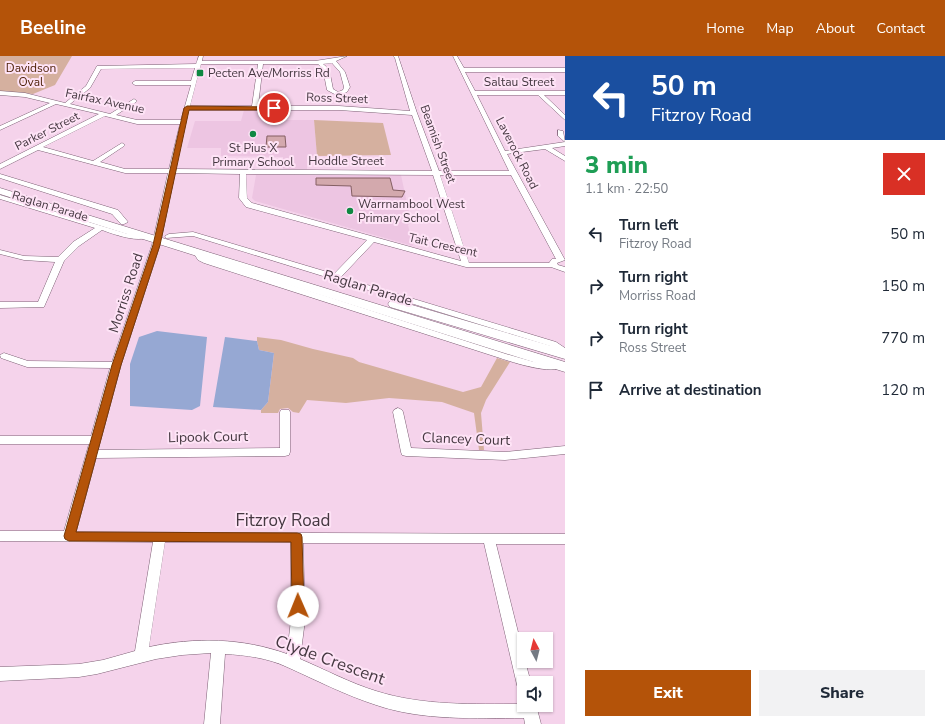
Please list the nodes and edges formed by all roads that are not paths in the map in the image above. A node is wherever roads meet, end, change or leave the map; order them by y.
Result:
1 (201, 56) edge
2 (345, 56) edge
3 (395, 56) edge
4 (455, 56) edge
5 (333, 61) junction
6 (320, 62) junction
7 (261, 63) junction
8 (199, 64) junction
9 (462, 70) junction
10 (565, 70) edge
11 (135, 83) dead end
12 (193, 83) junction
13 (0, 93) edge
14 (539, 93) junction
15 (565, 93) edge
16 (338, 94) junction
17 (474, 94) junction
18 (134, 101) dead end
19 (56, 102) junction
20 (66, 105) junction
21 (187, 108) junction
22 (255, 108) junction
23 (339, 108) junction
24 (414, 113) junction
25 (108, 115) junction
26 (565, 118) edge
27 (183, 122) junction
28 (0, 128) edge
29 (560, 131) dead end
30 (565, 140) edge
31 (565, 144) edge
32 (122, 145) dead end
33 (546, 147) junction
34 (38, 148) junction
35 (503, 153) junction
36 (565, 159) edge
37 (94, 163) junction
38 (0, 168) edge
39 (172, 172) junction
40 (242, 172) junction
41 (436, 172) junction
42 (513, 172) junction
43 (0, 176) edge
44 (0, 183) edge
45 (0, 191) edge
46 (0, 197) edge
47 (124, 222) junction
48 (100, 228) junction
49 (158, 236) junction
50 (372, 239) junction
51 (0, 252) edge
52 (60, 260) junction
53 (563, 260) edge
54 (466, 264) junction
55 (553, 265) junction
56 (565, 270) edge
57 (335, 278) junction
58 (0, 305) edge
59 (4, 356) dead end
60 (564, 360) edge
61 (116, 365) junction
62 (285, 412) dead end
63 (398, 412) dead end
64 (0, 440) edge
65 (96, 440) junction
66 (565, 450) edge
67 (92, 454) junction
68 (0, 536) edge
69 (69, 536) junction
70 (160, 536) junction
71 (297, 537) junction
72 (489, 538) junction
73 (565, 539) edge
74 (218, 648) junction
75 (141, 655) junction
76 (293, 662) junction
77 (0, 674) edge
78 (522, 676) edge
79 (531, 713) edge
80 (212, 724) edge

1 - 8 street, Morriss Road
2 - 5 street
3 - 24 street, Beamish Street
4 - 9 street, Laverock Road
5 - 6 street
5 - 16 street
6 - 7 street
6 - 16 street
7 - 8 street
7 - 22 street
8 - 12 street, Morriss Road
8 - 20 street
9 - 10 street
9 - 17 street, Laverock Road
11 - 12 street
12 - 21 street, Morriss Road
13 - 19 street, Fairfax Avenue
14 - 15 street, Saltau Street
14 - 17 street, Saltau Street
14 - 26 street
16 - 23 street
17 - 35 street, Laverock Road
18 - 25 street, Parker Street
19 - 20 street, Fairfax Avenue
19 - 28 street
20 - 25 street, Fairfax Avenue
21 - 22 street, Ross Street
21 - 27 street, Morriss Road
22 - 23 street, Ross Street
23 - 24 street, Ross Street
24 - 41 street, Beamish Street
25 - 27 street, Fairfax Avenue
25 - 34 street, Parker Street
27 - 39 street, Morriss Road
29 - 30 street
31 - 33 street
32 - 37 street
33 - 35 street
33 - 36 street
34 - 37 street, Hoddle Street
34 - 38 street, Parker Street
35 - 42 street, Laverock Road
37 - 39 street, Hoddle Street
39 - 40 street, Hoddle Street
39 - 49 street, Morriss Road
40 - 41 street, Hoddle Street
40 - 50 street, Tait Crescent
41 - 42 street, Hoddle Street
41 - 54 street, Beamish Street
42 - 53 street, Laverock Road
43 - 47 street, Raglan Parade
44 - 47 highway, Raglan Parade
45 - 49 highway, Raglan Parade
46 - 48 street, Raglan Parade
47 - 49 highway, Raglan Parade
48 - 49 street, Raglan Parade
48 - 52 street
49 - 57 street, Raglan Parade
49 - 60 highway, Raglan Parade
49 - 60 highway, Raglan Parade
49 - 61 street, Morriss Road
50 - 54 street, Tait Crescent
50 - 57 street
51 - 52 street
52 - 58 street
53 - 55 street
54 - 55 street, Tait Crescent
55 - 56 street
57 - 60 street, Raglan Parade
59 - 61 street
61 - 65 street, Morriss Road
62 - 67 street, Lipook Court
63 - 66 street, Clancey Court
64 - 65 street
65 - 67 street, Morriss Road
67 - 69 street, Morriss Road
68 - 69 street, Fitzroy Road
69 - 70 street, Fitzroy Road
70 - 71 street, Fitzroy Road
70 - 75 street
71 - 72 street, Fitzroy Road
71 - 76 street
72 - 73 street, Fitzroy Road
72 - 78 street
74 - 75 street, Clyde Crescent
74 - 76 street, Clyde Crescent
74 - 80 street
75 - 77 street, Clyde Crescent
76 - 79 street, Clyde Crescent

